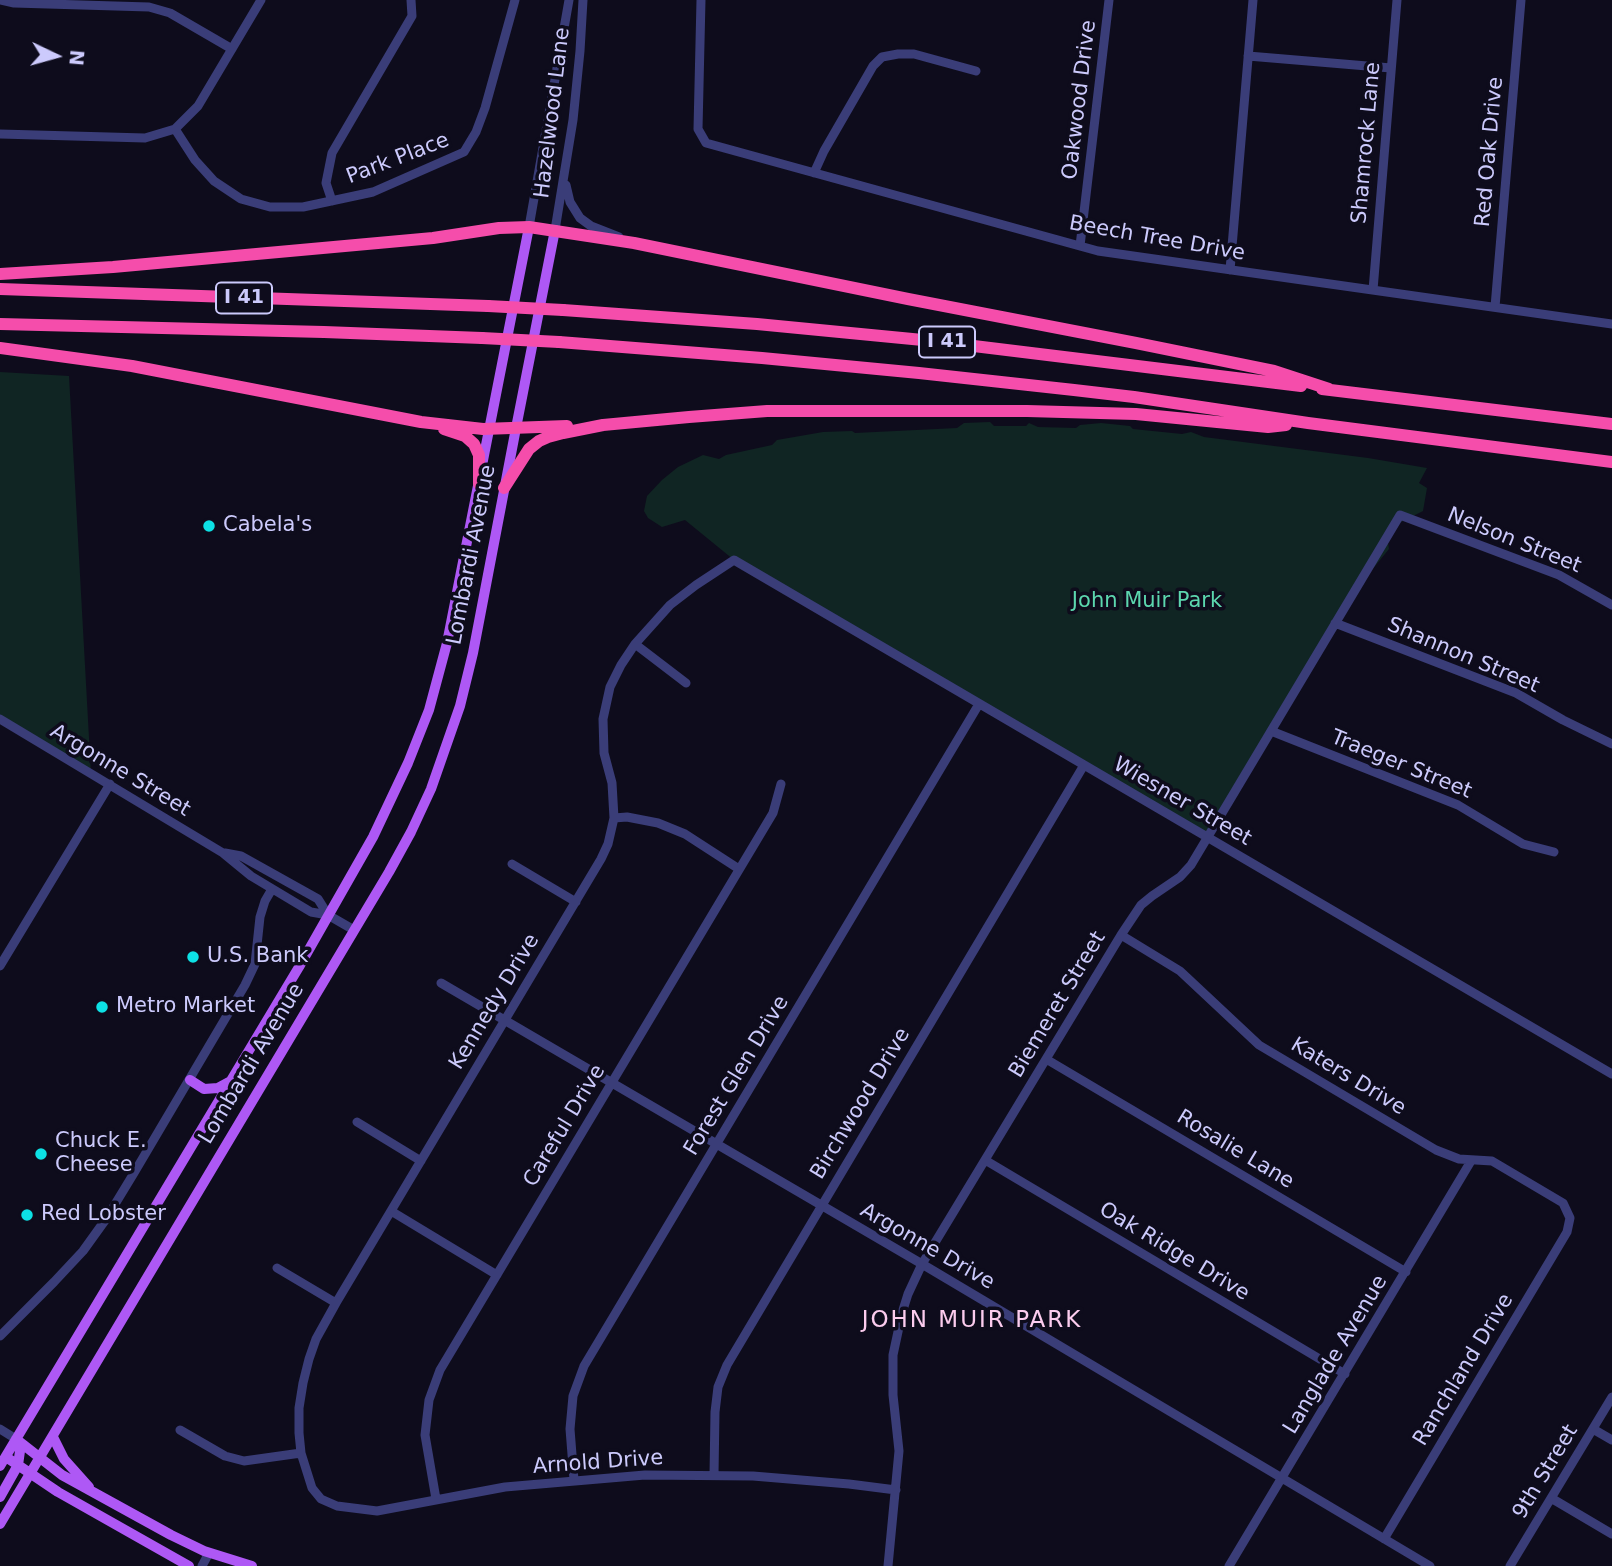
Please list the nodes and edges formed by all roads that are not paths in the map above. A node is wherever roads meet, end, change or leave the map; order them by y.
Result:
1 (1, 0) edge
2 (261, 0) edge
3 (411, 0) edge
4 (515, 0) edge
5 (569, 0) edge
6 (583, 0) edge
7 (701, 0) edge
8 (1109, 0) edge
9 (1253, 0) edge
10 (1397, 0) edge
11 (1521, 0) edge
12 (124, 3) edge
13 (232, 49) junction
14 (1248, 56) junction
15 (1391, 68) junction
16 (975, 71) dead end
17 (175, 129) junction
18 (0, 134) edge
19 (565, 173) junction
20 (814, 173) junction
21 (332, 201) junction
22 (529, 227) junction
23 (555, 230) junction
24 (634, 243) junction
25 (1080, 246) junction
26 (1230, 270) junction
27 (0, 274) edge
28 (0, 289) edge
29 (1373, 290) junction
30 (1495, 307) junction
31 (0, 324) edge
32 (1612, 324) edge
33 (0, 348) edge
34 (1329, 389) junction
35 (421, 422) junction
36 (1307, 423) junction
37 (1612, 424) edge
38 (603, 425) junction
39 (516, 428) junction
40 (490, 429) junction
41 (1612, 462) edge
42 (479, 484) junction
43 (504, 488) junction
44 (1400, 514) joint
45 (734, 560) joint
46 (1612, 605) edge
47 (1335, 623) junction
48 (635, 644) junction
49 (686, 683) dead end
50 (979, 704) junction
51 (0, 719) edge
52 (1271, 731) junction
53 (1612, 744) edge
54 (1084, 765) junction
55 (110, 784) junction
56 (781, 784) dead end
57 (614, 818) junction
58 (1208, 837) junction
59 (1554, 852) dead end
60 (223, 853) junction
61 (512, 864) dead end
62 (740, 869) junction
63 (272, 889) junction
64 (576, 902) junction
65 (328, 915) junction
66 (354, 930) junction
67 (1121, 935) junction
68 (0, 966) edge
69 (441, 983) dead end
70 (505, 1020) junction
71 (1046, 1059) junction
72 (1612, 1074) edge
73 (190, 1080) junction
74 (231, 1082) junction
75 (611, 1083) junction
76 (204, 1089) junction
77 (210, 1115) junction
78 (357, 1122) dead end
79 (716, 1144) junction
80 (985, 1160) junction
81 (421, 1161) junction
82 (1471, 1161) junction
83 (821, 1206) junction
84 (391, 1211) junction
85 (1570, 1218) joint
86 (922, 1264) junction
87 (277, 1268) dead end
88 (1406, 1272) junction
89 (497, 1275) junction
90 (336, 1303) junction
91 (0, 1336) edge
92 (1345, 1374) junction
93 (1612, 1397) edge
94 (0, 1429) edge
95 (1593, 1429) junction
96 (180, 1430) dead end
97 (52, 1437) junction
98 (16, 1439) junction
99 (1612, 1440) edge
100 (301, 1453) junction
101 (2, 1459) edge
102 (39, 1459) junction
103 (18, 1465) junction
104 (30, 1473) junction
105 (714, 1475) junction
106 (1282, 1478) junction
107 (574, 1480) junction
108 (312, 1488) joint
109 (896, 1490) junction
110 (93, 1491) junction
111 (0, 1497) edge
112 (1551, 1498) junction
113 (436, 1499) junction
114 (0, 1524) edge
115 (1612, 1534) edge
116 (1384, 1539) junction
117 (209, 1553) junction
118 (189, 1566) edge
119 (202, 1566) edge
120 (252, 1566) edge
121 (888, 1566) edge
122 (1229, 1566) edge
123 (1430, 1566) edge
124 (1510, 1566) edge

1 - 12 street
2 - 13 street
3 - 21 street
4 - 21 street, Park Place
5 - 22 street, Hazelwood Lane
6 - 19 street, Hazelwood Lane
7 - 20 street, Beech Tree Drive
8 - 25 street, Oakwood Drive
9 - 14 street
10 - 15 street, Shamrock Lane
11 - 30 street, Red Oak Drive
12 - 13 street
13 - 17 street
14 - 15 street
14 - 26 street
15 - 29 street, Shamrock Lane
16 - 20 street
17 - 18 street
17 - 21 street, Park Place
19 - 23 street, Hazelwood Lane
19 - 24 street
20 - 25 street, Beech Tree Drive
22 - 23 highway
22 - 27 highway
22 - 40 main road, Lombardi Avenue
23 - 24 highway
23 - 39 main road, Lombardi Avenue
24 - 34 highway
25 - 26 street, Beech Tree Drive
26 - 29 street, Beech Tree Drive
28 - 34 highway, I 41, bridge
29 - 30 street, Beech Tree Drive
30 - 32 street, Beech Tree Drive
31 - 36 highway, I 41, bridge
33 - 35 highway
34 - 37 highway, I 41
35 - 40 highway
35 - 42 highway
36 - 38 highway
36 - 41 highway, I 41
38 - 39 highway
38 - 43 highway
39 - 40 highway
39 - 43 main road, Lombardi Avenue
40 - 42 main road, Lombardi Avenue
42 - 65 main road, Lombardi Avenue
43 - 66 main road, Lombardi Avenue
44 - 46 street, Nelson Street
44 - 47 street, Biemeret Street
45 - 48 street, Kennedy Drive
45 - 50 street, Wiesner Street
47 - 52 street, Biemeret Street
47 - 53 street, Shannon Street
48 - 49 street
48 - 57 street, Kennedy Drive
50 - 54 street, Wiesner Street
50 - 79 street, Forest Glen Drive
51 - 55 street, Argonne Street
52 - 58 street, Biemeret Street
52 - 59 street, Traeger Street
54 - 58 street, Wiesner Street
54 - 83 street, Birchwood Drive
55 - 60 street, Argonne Street
55 - 68 street
56 - 62 street, Careful Drive
57 - 62 street
57 - 64 street, Kennedy Drive
58 - 67 street, Biemeret Street
58 - 72 street, Wiesner Street
60 - 63 street, Argonne Street
60 - 65 street, Argonne Street
61 - 64 street
62 - 75 street, Careful Drive
63 - 65 street, Argonne Street
63 - 73 street
64 - 70 street, Kennedy Drive
65 - 66 street, Argonne Street
65 - 74 main road, Lombardi Avenue
66 - 97 main road, Lombardi Avenue
67 - 71 street, Biemeret Street
67 - 82 street, Katers Drive
69 - 70 street, Argonne Drive
70 - 75 street, Argonne Drive
70 - 81 street, Kennedy Drive
71 - 80 street, Biemeret Street
71 - 88 street, Rosalie Lane
73 - 76 main road
73 - 91 street
74 - 76 main road
74 - 77 main road, Lombardi Avenue
75 - 79 street, Argonne Drive
75 - 89 street, Careful Drive
76 - 77 main road
77 - 98 main road, Lombardi Avenue
78 - 81 street
79 - 83 street, Argonne Drive
79 - 107 street, Forest Glen Drive
80 - 86 street, Biemeret Street
80 - 92 street, Oak Ridge Drive
81 - 84 street, Kennedy Drive
82 - 85 street, Katers Drive
82 - 88 street, Langlade Avenue
83 - 86 street, Argonne Drive
83 - 105 street, Birchwood Drive
84 - 89 street
84 - 90 street, Kennedy Drive
85 - 116 street, Ranchland Drive
86 - 106 street, Argonne Drive
86 - 109 street, Biemeret Street
87 - 90 street
88 - 92 street, Langlade Avenue
89 - 113 street, Careful Drive
90 - 100 street, Kennedy Drive
92 - 106 street, Langlade Avenue
93 - 95 street, 9th Street
94 - 98 street
95 - 99 street
95 - 112 street, 9th Street
96 - 100 street
97 - 102 main road, Lombardi Avenue
97 - 110 main road
98 - 101 main road, Lombardi Avenue
98 - 102 main road
98 - 103 main road
100 - 108 street, Kennedy Drive
101 - 103 main road
102 - 104 main road, Lombardi Avenue
102 - 110 main road
103 - 104 main road
103 - 111 main road
104 - 114 main road, Lombardi Avenue
104 - 118 main road
105 - 107 street, Arnold Drive
105 - 109 street, Arnold Drive
106 - 116 street, Argonne Drive
106 - 122 street, Langlade Avenue
107 - 113 street, Arnold Drive
108 - 113 street, Arnold Drive
109 - 121 street, Biemeret Street
110 - 117 main road
112 - 115 street
112 - 124 street, 9th Street
116 - 123 street, Argonne Drive
117 - 119 street
117 - 120 main road

